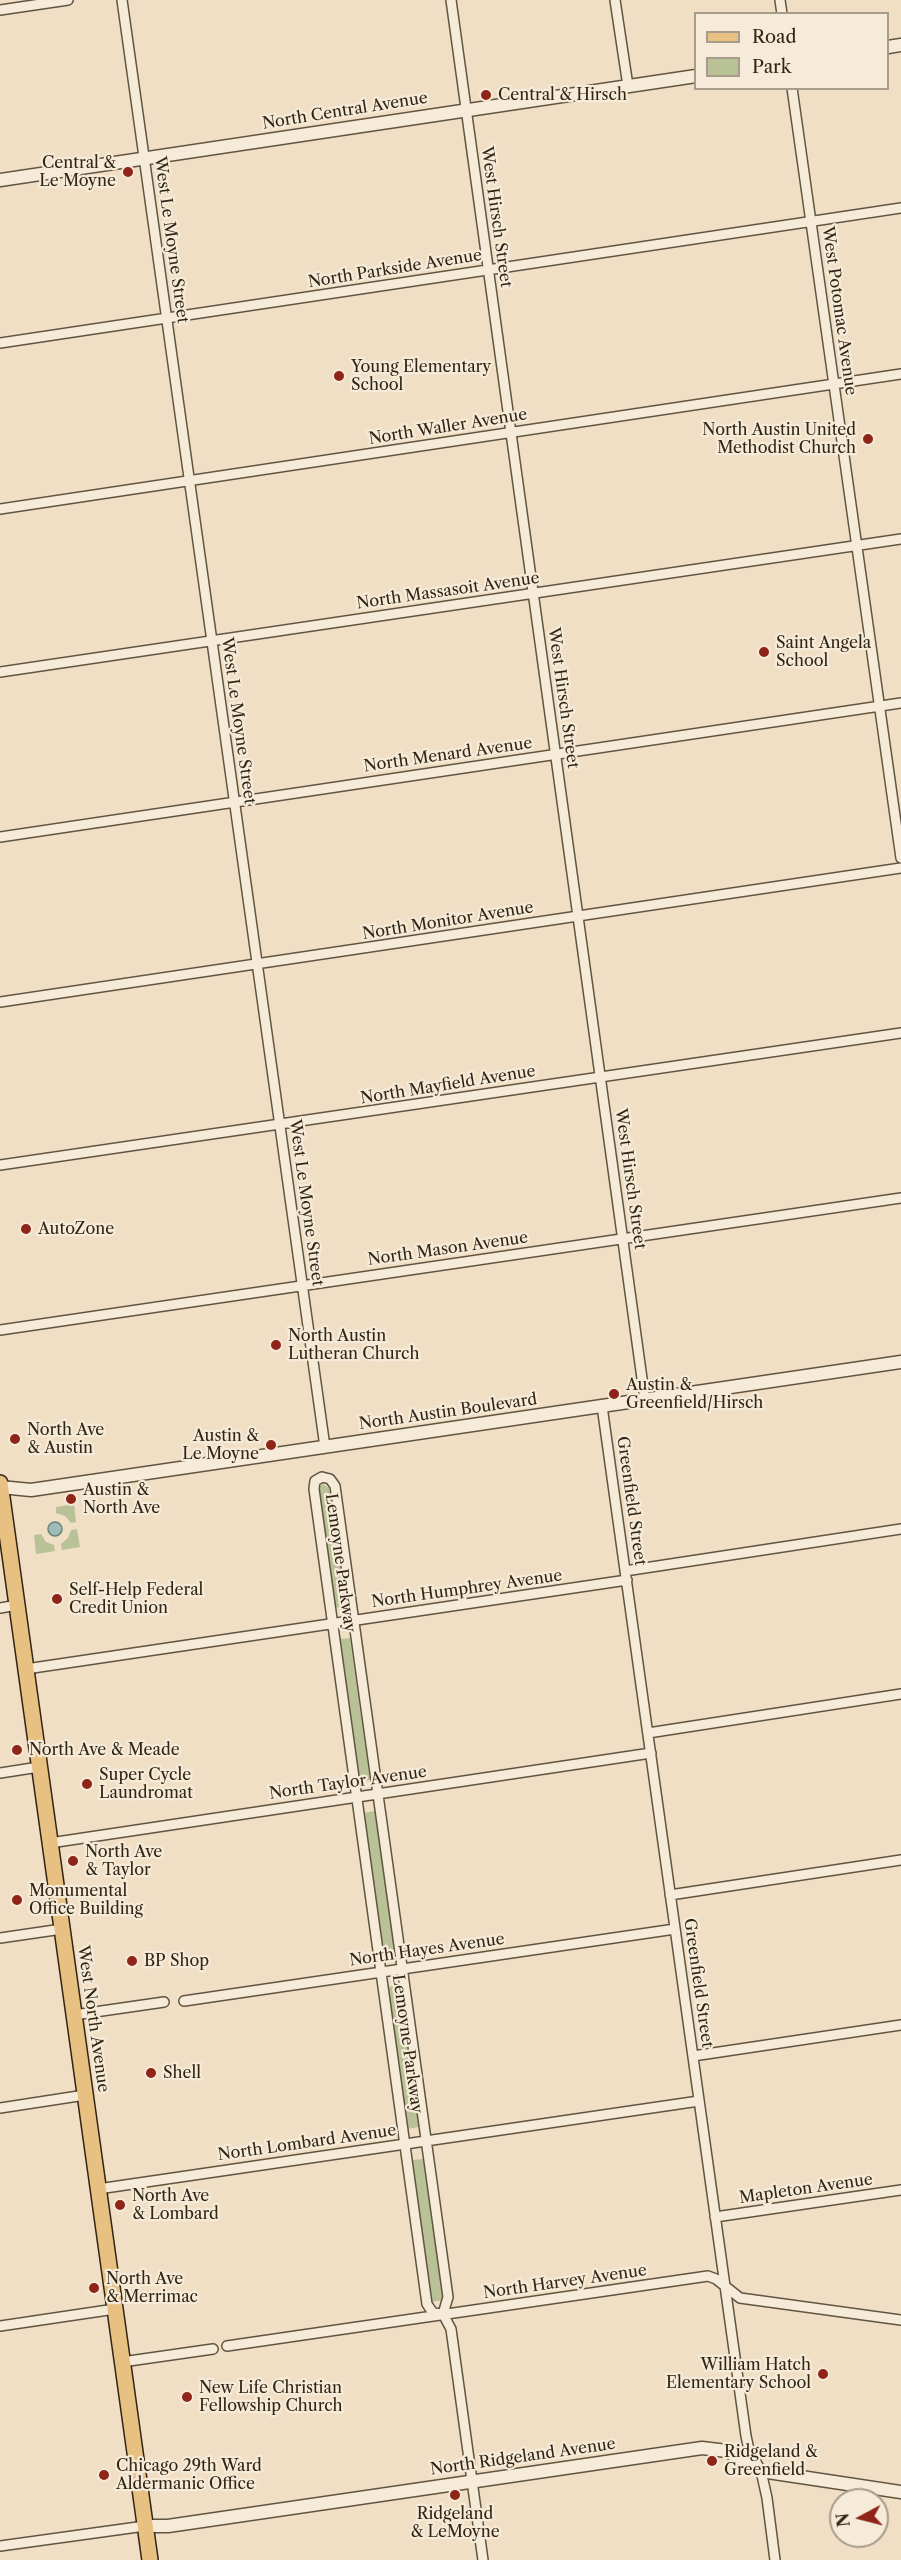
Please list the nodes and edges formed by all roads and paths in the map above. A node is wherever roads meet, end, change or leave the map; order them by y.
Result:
1 (68, 0) edge
2 (122, 0) edge
3 (450, 0) edge
4 (615, 0) edge
5 (0, 10) edge
6 (694, 76) edge
7 (628, 86) junction
8 (792, 90) edge
9 (466, 110) junction
10 (145, 158) junction
11 (0, 180) edge
12 (901, 208) edge
13 (811, 222) junction
14 (488, 270) junction
15 (167, 318) junction
16 (0, 343) edge
17 (901, 374) edge
18 (834, 384) junction
19 (511, 433) junction
20 (190, 481) junction
21 (0, 509) edge
22 (901, 539) edge
23 (857, 546) junction
24 (533, 594) junction
25 (212, 642) junction
26 (0, 672) edge
27 (901, 703) edge
28 (880, 706) junction
29 (555, 754) junction
30 (234, 802) junction
31 (0, 837) edge
32 (901, 858) edge
33 (901, 868) edge
34 (578, 917) junction
35 (257, 965) junction
36 (0, 1002) edge
37 (901, 1033) edge
38 (600, 1077) junction
39 (280, 1126) junction
40 (0, 1165) edge
41 (901, 1198) edge
42 (623, 1239) junction
43 (302, 1286) junction
44 (0, 1330) edge
45 (901, 1362) edge
46 (645, 1400) junction
47 (602, 1406) junction
48 (325, 1447) junction
49 (0, 1486) edge
50 (901, 1529) edge
51 (626, 1576) junction
52 (17, 1605) junction
53 (0, 1608) edge
54 (353, 1621) junction
55 (333, 1624) junction
56 (26, 1669) junction
57 (901, 1694) edge
58 (648, 1733) junction
59 (651, 1753) junction
60 (39, 1767) junction
61 (0, 1773) edge
62 (378, 1794) junction
63 (356, 1797) junction
64 (50, 1842) junction
65 (901, 1860) edge
66 (670, 1895) junction
67 (62, 1929) junction
68 (675, 1929) junction
69 (0, 1938) edge
70 (403, 1968) junction
71 (382, 1972) junction
72 (184, 2001) dead end
73 (164, 2002) dead end
74 (74, 2015) junction
75 (901, 2025) edge
76 (693, 2056) junction
77 (85, 2095) junction
78 (699, 2101) junction
79 (0, 2108) edge
80 (427, 2141) junction
81 (405, 2144) junction
82 (98, 2189) junction
83 (901, 2190) edge
84 (715, 2217) junction
85 (725, 2285) junction
86 (115, 2309) junction
87 (443, 2314) junction
88 (901, 2320) edge
89 (0, 2326) edge
90 (227, 2346) dead end
91 (213, 2349) dead end
92 (122, 2362) junction
93 (761, 2471) junction
94 (472, 2481) junction
95 (901, 2492) edge
96 (145, 2526) junction
97 (0, 2546) edge
98 (150, 2560) edge
99 (483, 2560) edge
100 (775, 2560) edge

1 - 5 street
2 - 10 street, West Le Moyne Street
3 - 9 street, West Hirsch Street
4 - 7 street
6 - 7 street, North Central Avenue
7 - 9 street, North Central Avenue
8 - 13 street, West Potomac Avenue
9 - 10 street, North Central Avenue
9 - 14 street, West Hirsch Street
10 - 11 street, North Central Avenue
10 - 15 street, West Le Moyne Street
12 - 13 street, North Parkside Avenue
13 - 14 street, North Parkside Avenue
13 - 18 street, West Potomac Avenue
14 - 15 street, North Parkside Avenue
14 - 19 street, West Hirsch Street
15 - 16 street, North Parkside Avenue
15 - 20 street, West Le Moyne Street
17 - 18 street, North Waller Avenue
18 - 19 street, North Waller Avenue
18 - 23 street, West Potomac Avenue
19 - 20 street, North Waller Avenue
19 - 24 street, West Hirsch Street
20 - 21 street, North Waller Avenue
20 - 25 street, West Le Moyne Street
22 - 23 street, North Massasoit Avenue
23 - 24 street, North Massasoit Avenue
23 - 28 street, West Potomac Avenue
24 - 25 street, North Massasoit Avenue
24 - 29 street, West Hirsch Street
25 - 26 street, North Massasoit Avenue
25 - 30 street, West Le Moyne Street
27 - 28 street, North Menard Avenue
28 - 29 street, North Menard Avenue
28 - 32 street, West Potomac Avenue
29 - 30 street, North Menard Avenue
29 - 34 street, West Hirsch Street
30 - 31 street, North Menard Avenue
30 - 35 street, West Le Moyne Street
33 - 34 street, North Monitor Avenue
34 - 35 street, North Monitor Avenue
34 - 38 street, West Hirsch Street
35 - 36 street, North Monitor Avenue
35 - 39 street, West Le Moyne Street
37 - 38 street, North Mayfield Avenue
38 - 39 street, North Mayfield Avenue
38 - 42 street, West Hirsch Street
39 - 40 street, North Mayfield Avenue
39 - 43 street, West Le Moyne Street
41 - 42 street, North Mason Avenue
42 - 43 street, North Mason Avenue
42 - 46 street, West Hirsch Street
43 - 44 street, North Mason Avenue
43 - 48 street, West Le Moyne Street
45 - 46 street, North Austin Boulevard
46 - 47 street, North Austin Boulevard
47 - 48 street, North Austin Boulevard
47 - 51 street, Greenfield Street
48 - 49 street, North Austin Boulevard
49 - 52 main road, West North Avenue
50 - 51 street, North Humphrey Avenue
51 - 54 street, North Humphrey Avenue
51 - 58 street, Greenfield Street
52 - 53 street
52 - 56 main road, West North Avenue
54 - 55 street, North Humphrey Avenue
54 - 55 street, Lemoyne Parkway
54 - 62 street, Lemoyne Parkway
55 - 56 street, North Humphrey Avenue
55 - 63 street, Lemoyne Parkway
56 - 60 main road, West North Avenue
57 - 58 street
58 - 59 street, Greenfield Street
59 - 62 street, North Taylor Avenue
59 - 66 street, Greenfield Street
60 - 61 street
60 - 64 main road, West North Avenue
62 - 63 street, North Taylor Avenue
62 - 70 street, Lemoyne Parkway
63 - 64 street, North Taylor Avenue
63 - 71 street, Lemoyne Parkway
64 - 67 main road, West North Avenue
65 - 66 street
66 - 68 street, Greenfield Street
67 - 69 street
67 - 74 main road, West North Avenue
68 - 70 street, North Hayes Avenue
68 - 76 street, Greenfield Street
70 - 71 street, North Hayes Avenue
70 - 80 street, Lemoyne Parkway
71 - 72 street, North Hayes Avenue
71 - 81 street, Lemoyne Parkway
73 - 74 street
74 - 77 main road, West North Avenue
75 - 76 street
76 - 78 street, Greenfield Street
77 - 79 street
77 - 82 main road, West North Avenue
78 - 80 street, North Lombard Avenue
78 - 84 street, Greenfield Street
80 - 81 street, North Lombard Avenue
80 - 87 street, Lemoyne Parkway
81 - 82 street, North Lombard Avenue
81 - 87 street, Lemoyne Parkway
82 - 86 main road, West North Avenue
83 - 84 street, Mapleton Avenue
84 - 85 street, Greenfield Street
85 - 87 street, North Harvey Avenue
85 - 88 street, North Harvey Avenue
85 - 93 street, Greenfield Street
86 - 89 street
86 - 92 main road, West North Avenue
87 - 90 street, North Harvey Avenue
87 - 94 street, Lemoyne Parkway
91 - 92 street
92 - 96 main road, West North Avenue
93 - 94 street, North Ridgeland Avenue
93 - 95 street, North Ridgeland Avenue
93 - 100 street, Greenfield Street
94 - 96 street, North Ridgeland Avenue
94 - 99 street, Lemoyne Parkway
96 - 97 street
96 - 98 main road, West North Avenue

